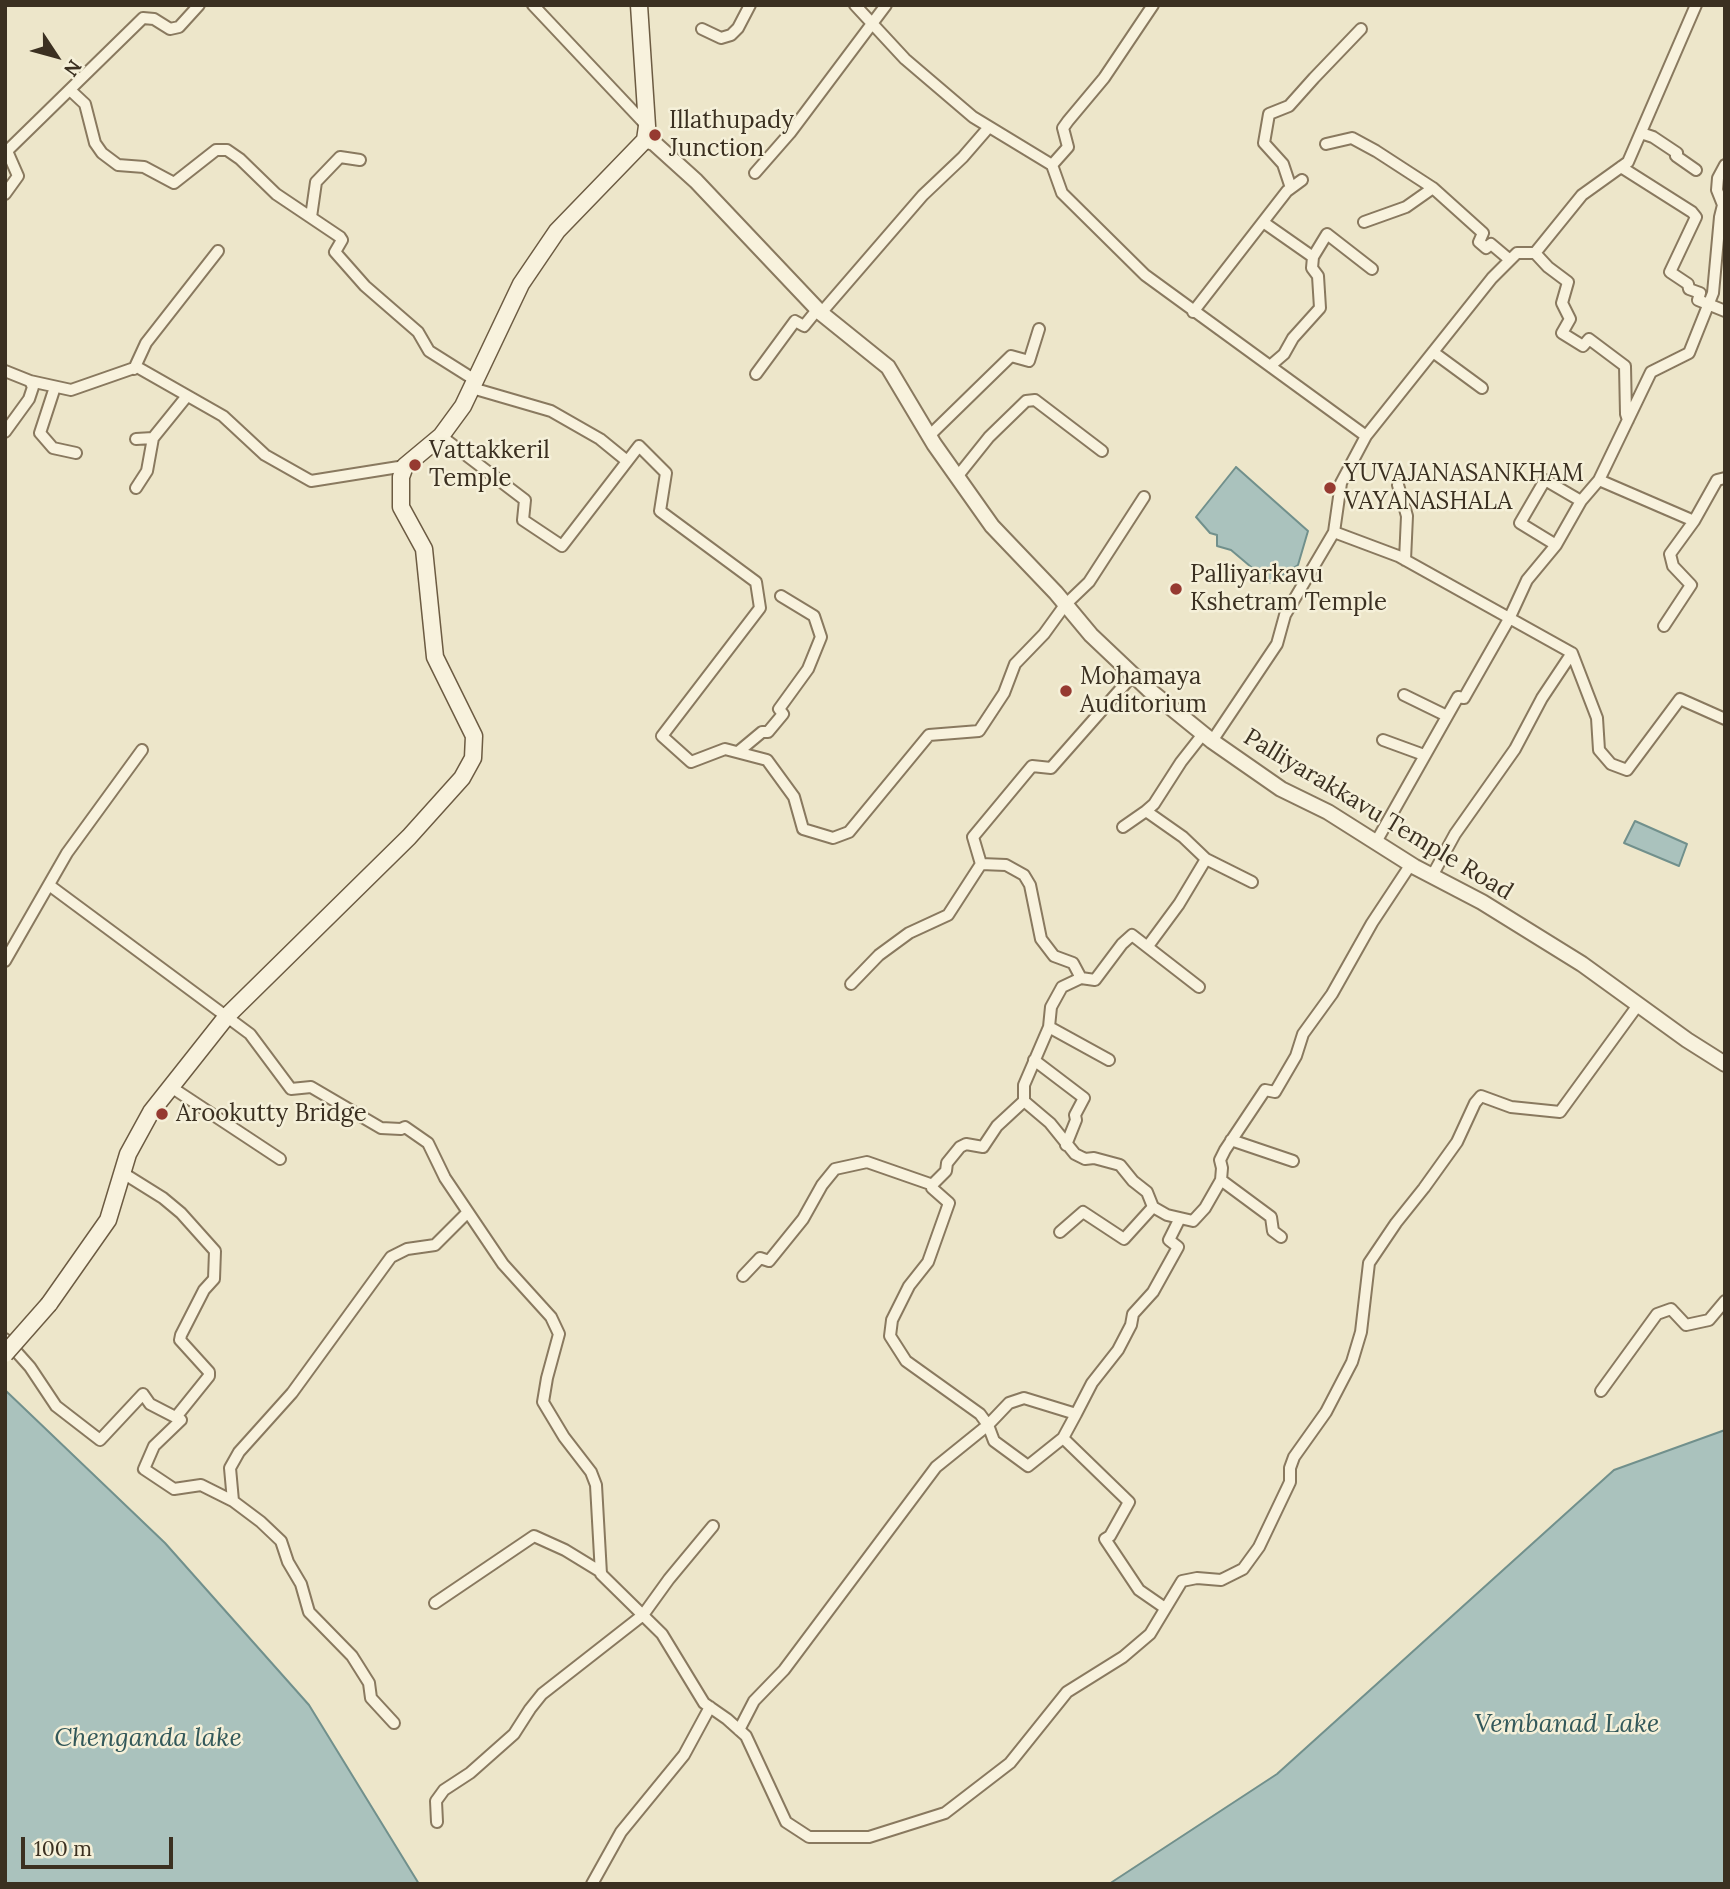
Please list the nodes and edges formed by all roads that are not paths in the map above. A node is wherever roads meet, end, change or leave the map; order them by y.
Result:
1 (199, 5) edge
2 (533, 5) edge
3 (639, 5) edge
4 (750, 5) edge
5 (855, 5) edge
6 (886, 5) edge
7 (1153, 5) edge
8 (1696, 5) edge
9 (872, 23) junction
10 (702, 29) dead end
11 (1362, 29) dead end
12 (70, 90) junction
13 (989, 127) junction
14 (646, 133) junction
15 (1641, 133) junction
16 (1326, 144) dead end
17 (360, 160) dead end
18 (1052, 165) junction
19 (1725, 165) edge
20 (1622, 167) junction
21 (1696, 170) dead end
22 (755, 173) dead end
23 (1302, 180) dead end
24 (1291, 188) junction
25 (1433, 188) junction
26 (6, 189) edge
27 (311, 217) junction
28 (1263, 222) junction
29 (1364, 222) dead end
30 (218, 251) dead end
31 (1535, 253) junction
32 (1313, 257) junction
33 (1510, 260) junction
34 (1372, 269) dead end
35 (1708, 305) junction
36 (1725, 311) edge
37 (819, 312) junction
38 (1193, 312) junction
39 (1039, 329) dead end
40 (1433, 352) junction
41 (1270, 366) junction
42 (134, 369) junction
43 (5, 371) edge
44 (756, 374) dead end
45 (30, 381) junction
46 (474, 384) junction
47 (55, 387) junction
48 (1482, 387) dead end
49 (187, 396) junction
50 (1628, 420) junction
51 (5, 432) edge
52 (441, 436) junction
53 (929, 436) junction
54 (1366, 436) junction
55 (153, 438) junction
56 (136, 439) dead end
57 (1102, 451) dead end
58 (76, 453) dead end
59 (627, 461) junction
60 (405, 466) junction
61 (957, 477) junction
62 (1725, 478) edge
63 (1599, 481) junction
64 (1398, 485) dead end
65 (136, 488) dead end
66 (1144, 497) dead end
67 (1581, 500) junction
68 (1694, 521) junction
69 (1335, 532) junction
70 (1556, 545) junction
71 (1405, 561) junction
72 (781, 596) dead end
73 (1065, 605) junction
74 (1508, 618) junction
75 (1664, 626) dead end
76 (1572, 653) junction
77 (1133, 675) junction
78 (1404, 695) dead end
79 (1447, 716) junction
80 (1725, 719) edge
81 (1207, 738) junction
82 (1383, 740) dead end
83 (142, 750) dead end
84 (738, 752) junction
85 (1424, 755) junction
86 (1146, 811) junction
87 (1123, 827) dead end
88 (1376, 842) junction
89 (1206, 859) junction
90 (981, 864) junction
91 (1411, 864) junction
92 (1432, 876) junction
93 (1252, 882) dead end
94 (49, 885) junction
95 (1148, 946) junction
96 (5, 961) edge
97 (1081, 978) junction
98 (851, 984) dead end
99 (1199, 987) dead end
100 (1639, 1005) junction
101 (227, 1016) junction
102 (1049, 1027) junction
103 (1034, 1060) junction
104 (1109, 1060) dead end
105 (1725, 1064) edge
106 (171, 1087) junction
107 (1024, 1101) junction
108 (1231, 1140) junction
109 (1066, 1144) junction
110 (280, 1159) dead end
111 (1293, 1161) dead end
112 (123, 1173) junction
113 (1221, 1180) junction
114 (933, 1185) junction
115 (1153, 1207) junction
116 (468, 1212) junction
117 (1180, 1218) junction
118 (1060, 1232) dead end
119 (1281, 1237) dead end
120 (743, 1276) dead end
121 (1725, 1301) edge
122 (5, 1339) edge
123 (5, 1354) edge
124 (1601, 1391) dead end
125 (1076, 1414) junction
126 (176, 1417) junction
127 (988, 1425) junction
128 (1063, 1438) junction
129 (233, 1501) junction
130 (713, 1526) dead end
131 (601, 1572) junction
132 (435, 1603) dead end
133 (1166, 1608) junction
134 (643, 1615) junction
135 (710, 1707) junction
136 (394, 1723) dead end
137 (739, 1730) junction
138 (437, 1822) dead end
139 (592, 1884) edge

1 - 12 street
2 - 14 street
3 - 14 main road
4 - 10 street
5 - 9 street
6 - 9 street
7 - 18 street
8 - 15 street
9 - 13 street
9 - 22 street
11 - 24 street
12 - 26 street
12 - 27 street
13 - 18 street
13 - 37 street
14 - 37 street, Palliyarakkavu Temple Road
14 - 46 main road
15 - 20 street
15 - 21 street
16 - 25 street
17 - 27 street
18 - 38 street
19 - 35 street
20 - 31 street
20 - 35 street
23 - 24 street
24 - 28 street
25 - 29 street
25 - 33 street
27 - 46 street
28 - 32 street
28 - 38 street
30 - 42 street
31 - 33 street
31 - 50 street
32 - 34 street
32 - 41 street
33 - 40 street
35 - 36 street
35 - 50 street
37 - 44 street
37 - 53 street, Palliyarakkavu Temple Road
38 - 41 street
39 - 53 street
40 - 48 street
40 - 54 street
41 - 54 street
42 - 47 street
42 - 49 street
43 - 45 street
45 - 47 street
45 - 51 street
46 - 52 main road
46 - 59 street
47 - 58 street
49 - 55 street
49 - 60 street
50 - 63 street
52 - 59 street
52 - 60 main road
53 - 61 street, Palliyarakkavu Temple Road
54 - 69 street
55 - 56 street
55 - 65 street
57 - 61 street
59 - 84 street
60 - 101 main road
61 - 73 street, Palliyarakkavu Temple Road
62 - 68 street
63 - 67 street
63 - 68 street
64 - 71 street
66 - 73 street
67 - 70 street
67 - 70 street
68 - 75 street
69 - 71 street
69 - 81 street
70 - 74 street
71 - 74 street
72 - 84 street
73 - 77 street, Palliyarakkavu Temple Road
73 - 84 street
74 - 76 street
74 - 79 street
76 - 80 street
76 - 92 street
77 - 81 street, Palliyarakkavu Temple Road
77 - 90 street
78 - 79 street
79 - 85 street
81 - 86 street
81 - 88 street, Palliyarakkavu Temple Road
82 - 85 street
83 - 94 street
85 - 88 street
86 - 87 street
86 - 89 street
88 - 91 street, Palliyarakkavu Temple Road
89 - 93 street
89 - 95 street
90 - 97 street
90 - 98 street
91 - 92 street, Palliyarakkavu Temple Road
91 - 108 street
92 - 100 street, Palliyarakkavu Temple Road
94 - 96 street
94 - 101 street
95 - 97 street
95 - 99 street
97 - 102 street
100 - 105 street, Palliyarakkavu Temple Road
100 - 133 street
101 - 106 main road
101 - 116 street
102 - 103 street
102 - 104 street
103 - 107 street
103 - 109 street
106 - 110 street
106 - 112 main road
107 - 109 street
107 - 114 street
108 - 111 street
108 - 113 street
109 - 115 street
112 - 123 main road, bridge
112 - 126 street
113 - 117 street
113 - 119 street
114 - 120 street
114 - 127 street
115 - 117 street
115 - 118 street
116 - 129 street
116 - 131 street
117 - 125 street
121 - 124 street
122 - 126 street
125 - 127 street
125 - 128 street
126 - 129 street
127 - 128 street
127 - 137 street
128 - 133 street
129 - 136 street
130 - 134 street
131 - 132 street
131 - 134 street
133 - 137 street
134 - 135 street
134 - 138 street
135 - 137 street
135 - 139 street

